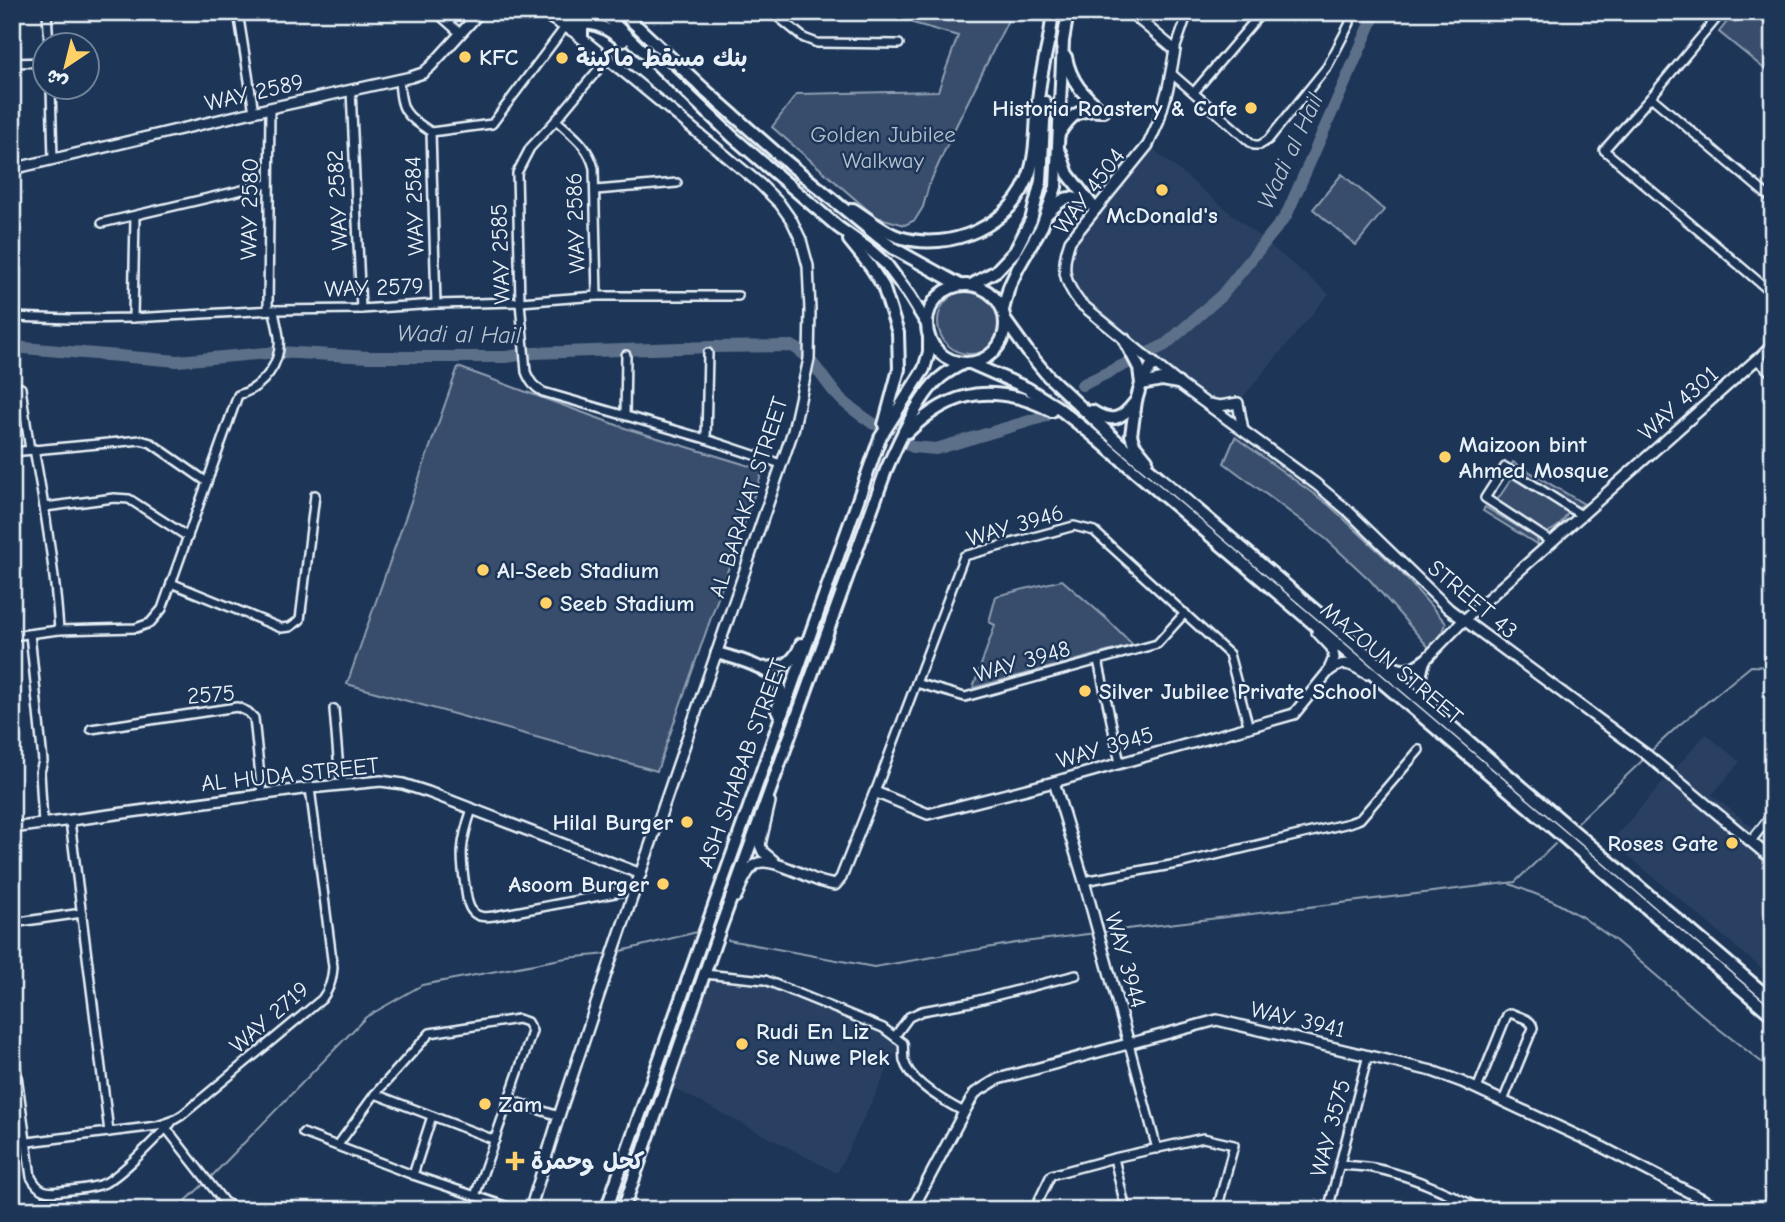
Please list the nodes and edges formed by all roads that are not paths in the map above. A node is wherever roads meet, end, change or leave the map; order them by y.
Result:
1 (47, 12) edge
2 (238, 12) edge
3 (436, 12) edge
4 (480, 12) edge
5 (540, 12) edge
6 (601, 12) edge
7 (622, 12) edge
8 (772, 12) edge
9 (1053, 12) edge
10 (1068, 12) edge
11 (1130, 12) edge
12 (1188, 12) edge
13 (1266, 12) edge
14 (1349, 12) edge
15 (1723, 12) edge
16 (587, 23) junction
17 (565, 27) junction
18 (48, 32) edge
19 (461, 34) junction
20 (1050, 34) junction
21 (582, 38) junction
22 (1063, 41) junction
23 (898, 44) dead end
24 (1175, 50) junction
25 (607, 59) junction
26 (32, 62) edge
27 (12, 63) edge
28 (660, 69) junction
29 (1171, 73) junction
30 (399, 79) junction
31 (351, 90) junction
32 (1194, 92) junction
33 (1651, 97) junction
34 (51, 102) edge
35 (270, 108) junction
36 (254, 112) junction
37 (556, 120) junction
38 (431, 132) junction
39 (1057, 141) junction
40 (53, 159) junction
41 (12, 169) edge
42 (677, 183) dead end
43 (268, 184) junction
44 (596, 190) junction
45 (821, 190) junction
46 (1773, 200) edge
47 (1095, 209) junction
48 (1046, 215) junction
49 (135, 216) junction
50 (102, 223) dead end
51 (838, 227) junction
52 (966, 285) junction
53 (1773, 294) edge
54 (597, 296) junction
55 (738, 296) dead end
56 (520, 302) junction
57 (436, 304) junction
58 (361, 309) junction
59 (271, 310) junction
60 (1004, 315) junction
61 (12, 317) edge
62 (133, 318) junction
63 (927, 324) junction
64 (929, 338) junction
65 (1124, 339) junction
66 (1773, 343) edge
67 (708, 353) dead end
68 (626, 355) dead end
69 (1757, 359) junction
70 (967, 363) junction
71 (1153, 363) junction
72 (1773, 373) edge
73 (1048, 376) junction
74 (1178, 383) junction
75 (1141, 384) junction
76 (21, 388) dead end
77 (1136, 401) junction
78 (1207, 404) junction
79 (625, 415) junction
80 (1243, 430) junction
81 (1090, 433) junction
82 (880, 438) junction
83 (706, 439) junction
84 (899, 442) junction
85 (32, 450) junction
86 (12, 452) edge
87 (781, 464) junction
88 (207, 482) junction
89 (1169, 486) junction
90 (316, 495) dead end
91 (45, 507) junction
92 (1581, 516) junction
93 (850, 525) junction
94 (188, 537) junction
95 (1552, 541) junction
96 (170, 583) junction
97 (1293, 606) junction
98 (1185, 613) junction
99 (1464, 620) junction
100 (59, 630) junction
101 (30, 635) junction
102 (12, 636) edge
103 (718, 653) junction
104 (1365, 653) junction
105 (1098, 660) junction
106 (1424, 661) junction
107 (761, 668) junction
108 (1328, 672) junction
109 (916, 683) junction
110 (1388, 687) junction
111 (334, 709) dead end
112 (1249, 728) junction
113 (91, 729) dead end
114 (1476, 747) junction
115 (1419, 750) dead end
116 (780, 762) junction
117 (1120, 763) junction
118 (1054, 782) junction
119 (344, 785) junction
120 (310, 788) junction
121 (875, 792) junction
122 (262, 794) junction
123 (472, 809) junction
124 (1773, 813) edge
125 (71, 821) junction
126 (43, 824) junction
127 (12, 828) edge
128 (1751, 841) junction
129 (1773, 860) edge
130 (727, 867) junction
131 (785, 867) junction
132 (641, 874) junction
133 (1084, 881) junction
134 (636, 889) junction
135 (82, 913) junction
136 (12, 923) edge
137 (715, 943) junction
138 (704, 974) junction
139 (1076, 975) dead end
140 (1773, 1001) edge
141 (1773, 1016) edge
142 (895, 1036) junction
143 (12, 1039) edge
144 (1129, 1044) junction
145 (1368, 1055) junction
146 (14, 1062) edge
147 (1477, 1089) junction
148 (375, 1094) junction
149 (509, 1100) junction
150 (1503, 1101) junction
151 (964, 1112) junction
152 (432, 1116) junction
153 (559, 1116) junction
154 (172, 1121) junction
155 (166, 1128) junction
156 (109, 1132) junction
157 (303, 1133) dead end
158 (495, 1140) junction
159 (26, 1142) junction
160 (12, 1144) edge
161 (338, 1145) junction
162 (1157, 1149) junction
163 (1114, 1158) junction
164 (1340, 1165) junction
165 (414, 1175) junction
166 (475, 1195) junction
167 (1452, 1195) junction
168 (240, 1210) edge
169 (517, 1210) edge
170 (530, 1210) edge
171 (606, 1210) edge
172 (624, 1210) edge
173 (912, 1210) edge
174 (1034, 1210) edge
175 (1126, 1210) edge
176 (1217, 1210) edge
177 (1328, 1210) edge
178 (1446, 1210) edge
179 (1484, 1210) edge
180 (1723, 1210) edge

1 - 18 street
2 - 36 street
3 - 19 street
4 - 19 street, WAY 2589
5 - 17 street, AL BARAKAT STREET
6 - 28 main road
7 - 45 main road
8 - 23 street
9 - 20 main road
10 - 22 main road
11 - 24 street
12 - 24 street, WAY 4504
13 - 32 street
14 - 32 street
15 - 33 street
16 - 17 main road
16 - 21 main road
16 - 28 main road
17 - 21 street, AL BARAKAT STREET
17 - 38 street
19 - 30 street, WAY 2589
20 - 45 main road
20 - 52 main road
21 - 25 street, AL BARAKAT STREET
22 - 39 main road
22 - 39 main road
24 - 29 street, WAY 4504
25 - 37 street, WAY 2585
25 - 87 street, AL BARAKAT STREET
26 - 27 street
28 - 51 main road
29 - 32 street
29 - 47 street, WAY 4504
30 - 31 street, WAY 2589
30 - 38 street, WAY 2584
31 - 35 street, WAY 2589
31 - 58 street, WAY 2582
33 - 46 street
33 - 53 street
34 - 40 street
35 - 36 street, WAY 2589
35 - 43 street, WAY 2580
36 - 40 street, WAY 2589
37 - 44 street, WAY 2586
37 - 56 street, WAY 2585
38 - 57 street, WAY 2584
39 - 47 main road
39 - 48 main road
40 - 41 street, WAY 2589
42 - 44 street
43 - 49 street
43 - 59 street, WAY 2580
44 - 54 street, WAY 2586
45 - 52 main road
47 - 48 main road
47 - 65 street, WAY 4504
48 - 60 main road
49 - 50 street
49 - 62 street
51 - 63 main road
51 - 82 main road
52 - 60 main road
52 - 63 main road
54 - 55 street, WAY 2579
54 - 56 street, WAY 2579
56 - 57 street, WAY 2579
56 - 79 street, WAY 2585
57 - 58 street, WAY 2579
58 - 59 street, WAY 2579
59 - 62 street, WAY 2579
59 - 88 street, WAY 2580
60 - 70 main road
60 - 73 main road, MAZOUN STREET
61 - 62 street, WAY 2579
63 - 64 main road
64 - 70 main road
64 - 82 main road, ASH SHABAB STREET
65 - 71 street, WAY 4504
65 - 75 main road
66 - 69 street
67 - 83 street
68 - 79 street
69 - 72 street
69 - 92 street, WAY 4301
70 - 81 main road, MAZOUN STREET
70 - 84 main road, ASH SHABAB STREET
71 - 74 street, STREET 43
71 - 75 main road
73 - 77 main road
73 - 89 main road, MAZOUN STREET
74 - 75 main road
74 - 78 street, STREET 43
75 - 77 main road
76 - 85 street
77 - 89 main road
78 - 80 street, STREET 43
78 - 80 street
79 - 83 street, WAY 2585
80 - 99 street, STREET 43
81 - 84 main road
81 - 97 main road, MAZOUN STREET
82 - 93 main road, ASH SHABAB STREET
83 - 87 street, WAY 2585
84 - 116 main road, ASH SHABAB STREET
85 - 86 street
85 - 88 street
85 - 91 street
87 - 103 street, AL BARAKAT STREET
88 - 94 street, WAY 2580
89 - 104 main road, MAZOUN STREET
90 - 96 street
91 - 94 street
91 - 100 street
92 - 95 street, WAY 4301
92 - 95 street
93 - 107 main road
93 - 130 main road, ASH SHABAB STREET
94 - 96 street, WAY 2580
95 - 99 street, WAY 4301
96 - 100 street, WAY 2580
97 - 108 street
97 - 110 main road, MAZOUN STREET
98 - 105 street, WAY 3948
98 - 109 street, WAY 3946
98 - 112 street, WAY 3946
99 - 106 street, WAY 4301
99 - 128 street, STREET 43
100 - 101 street, WAY 2580
101 - 102 street, WAY 2580
101 - 126 street
103 - 107 main road
103 - 132 street, AL BARAKAT STREET
104 - 106 main road
104 - 114 main road, MAZOUN STREET
105 - 109 street, WAY 3948
105 - 117 street, WAY 3948
106 - 114 main road
107 - 130 main road
108 - 110 street
108 - 112 street, WAY 3945
109 - 121 street, WAY 3946
110 - 141 main road, MAZOUN STREET
111 - 119 street
112 - 117 street, WAY 3945
113 - 122 street, 2575
114 - 140 main road, MAZOUN STREET
115 - 133 street
116 - 131 street, WAY 3946
116 - 137 main road, ASH SHABAB STREET
117 - 118 street, WAY 3945
118 - 121 street, WAY 3945
118 - 133 street, WAY 3944
119 - 120 street, AL HUDA STREET
119 - 123 street, AL HUDA STREET
120 - 122 street, AL HUDA STREET
120 - 154 street, WAY 2719
121 - 131 street, WAY 3946
122 - 125 street, AL HUDA STREET
123 - 132 street, AL HUDA STREET
123 - 134 street
124 - 128 street
125 - 126 street, AL HUDA STREET
125 - 135 street
126 - 127 street, AL HUDA STREET
128 - 129 street, STREET 43
130 - 171 main road, ASH SHABAB STREET
131 - 137 street, WAY 3946
132 - 134 street, AL BARAKAT STREET
133 - 144 street, WAY 3944
134 - 153 street, AL BARAKAT STREET
135 - 136 street
135 - 156 street
137 - 138 main road, ASH SHABAB STREET
138 - 142 street
138 - 172 main road, ASH SHABAB STREET
139 - 142 street
142 - 151 street
143 - 146 street, WAY 2719
144 - 145 street, WAY 3941
144 - 151 street, WAY 3941
144 - 162 street, WAY 3944
145 - 147 street, WAY 3941
145 - 164 street, WAY 3575
146 - 159 street, WAY 2719
147 - 150 street, WAY 3941
147 - 150 street
148 - 149 street
148 - 152 street
148 - 161 street
149 - 153 street
149 - 158 street
150 - 180 street, WAY 3941
151 - 173 street, WAY 3941
152 - 158 street
152 - 165 street
153 - 170 street, AL BARAKAT STREET
154 - 155 street, WAY 2719
154 - 156 street, WAY 2719
155 - 159 street, WAY 2719
155 - 168 street
156 - 159 street, WAY 2719
157 - 161 street
158 - 166 street
159 - 160 street, WAY 2719
161 - 165 street
162 - 163 street
162 - 176 street
163 - 174 street
163 - 175 street
164 - 167 street
164 - 177 street, WAY 3575
165 - 166 street
166 - 169 street
167 - 178 street
167 - 179 street

